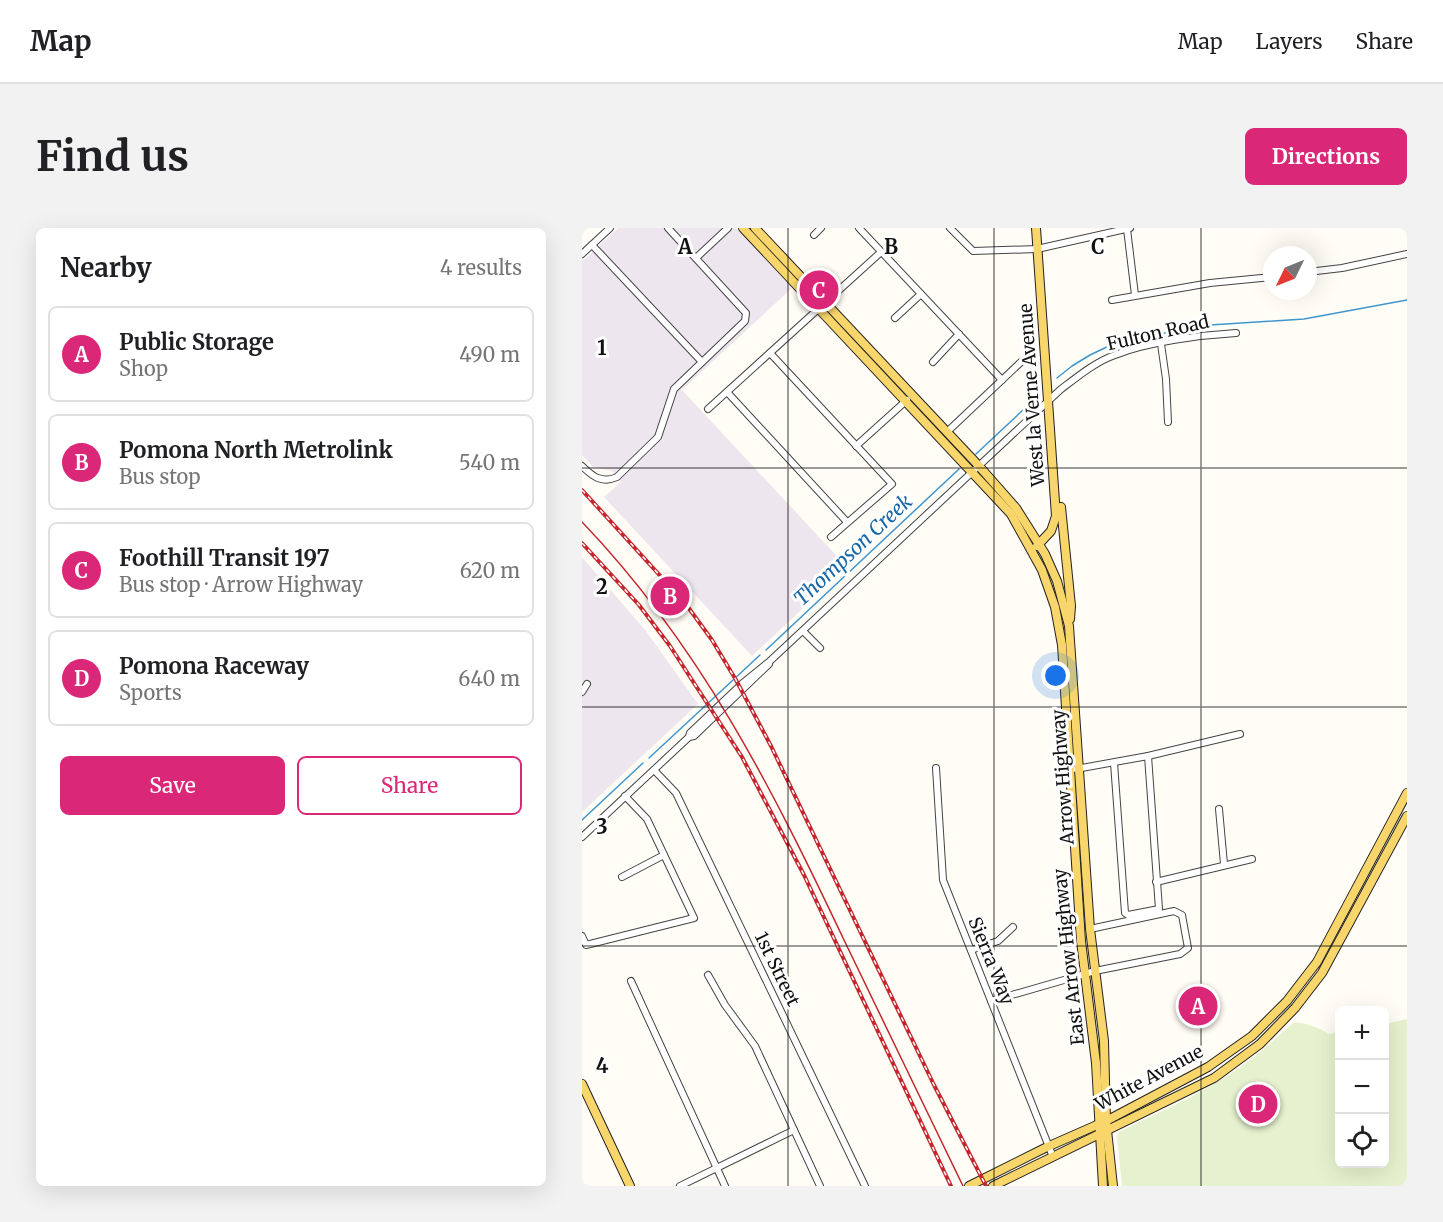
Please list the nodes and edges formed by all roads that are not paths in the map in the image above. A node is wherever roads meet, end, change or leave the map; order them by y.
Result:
1 (610, 228) edge
2 (668, 228) edge
3 (728, 228) edge
4 (743, 228) edge
5 (755, 228) edge
6 (821, 228) edge
7 (859, 228) edge
8 (950, 228) edge
9 (1036, 228) edge
10 (1128, 228) edge
11 (814, 235) dead end
12 (592, 245) junction
13 (1037, 249) junction
14 (881, 252) junction
15 (582, 254) edge
16 (1407, 254) edge
17 (696, 258) junction
18 (1317, 272) edge
19 (1263, 278) edge
20 (921, 294) junction
21 (1135, 295) junction
22 (1112, 300) dead end
23 (822, 306) junction
24 (895, 318) dead end
25 (1236, 333) dead end
26 (959, 334) junction
27 (1161, 344) junction
28 (770, 353) junction
29 (1022, 361) dead end
30 (702, 362) junction
31 (933, 362) dead end
32 (1002, 380) junction
33 (727, 392) junction
34 (911, 395) junction
35 (904, 402) junction
36 (1049, 402) junction
37 (708, 409) dead end
38 (1168, 422) dead end
39 (947, 432) junction
40 (856, 446) junction
41 (582, 466) edge
42 (980, 466) junction
43 (972, 473) junction
44 (1055, 481) junction
45 (847, 522) junction
46 (831, 537) dead end
47 (1036, 547) junction
48 (1069, 626) junction
49 (1059, 627) junction
50 (802, 631) junction
51 (820, 648) dead end
52 (587, 684) dead end
53 (582, 692) edge
54 (1240, 734) dead end
55 (1148, 756) junction
56 (1114, 763) junction
57 (936, 768) dead end
58 (654, 770) junction
59 (1074, 770) junction
60 (1407, 793) edge
61 (625, 796) junction
62 (1219, 809) dead end
63 (1407, 816) edge
64 (582, 837) edge
65 (664, 855) junction
66 (1252, 859) dead end
67 (1224, 864) junction
68 (622, 877) dead end
69 (1156, 882) junction
70 (1013, 927) dead end
71 (1090, 930) junction
72 (582, 936) edge
73 (971, 950) junction
74 (1095, 971) junction
75 (1085, 973) junction
76 (708, 975) dead end
77 (631, 981) dead end
78 (992, 1001) junction
79 (582, 1084) edge
80 (1103, 1123) junction
81 (794, 1130) junction
82 (1104, 1133) junction
83 (1047, 1147) junction
84 (1053, 1157) junction
85 (716, 1168) junction
86 (630, 1186) edge
87 (680, 1186) edge
88 (725, 1186) edge
89 (820, 1186) edge
90 (865, 1186) edge
91 (969, 1186) edge
92 (993, 1186) edge
93 (1103, 1186) edge
94 (1113, 1186) edge

1 - 12 street
2 - 17 street
3 - 17 street
4 - 23 main road, Arrow Highway
5 - 23 main road, Arrow Highway
6 - 11 street
7 - 14 street
8 - 13 street
9 - 13 main road, West la Verne Avenue
10 - 13 street
10 - 21 street
12 - 15 street
12 - 30 street
13 - 36 main road, West la Verne Avenue
14 - 20 street
14 - 23 street
16 - 18 street
17 - 30 street
19 - 21 street
20 - 24 street
20 - 26 street
21 - 22 street
23 - 28 street
23 - 34 main road, Arrow Highway
23 - 35 main road, Arrow Highway
25 - 27 street, Fulton Road
26 - 31 street
26 - 32 street
27 - 36 street, Fulton Road
27 - 38 street
28 - 33 street
28 - 40 street
29 - 32 street
30 - 41 street
32 - 39 street
33 - 37 street
33 - 45 street
34 - 35 street
34 - 39 main road, Arrow Highway
35 - 40 street
35 - 43 main road, Arrow Highway
36 - 42 street, Fulton Road
36 - 44 main road, West la Verne Avenue
39 - 42 main road, Arrow Highway
40 - 45 street
42 - 43 street, Fulton Road
42 - 47 main road, Arrow Highway
43 - 47 main road, Arrow Highway
43 - 50 street, Fulton Road
44 - 47 main road, West la Verne Avenue
44 - 48 main road
45 - 46 street
47 - 48 main road, Arrow Highway
47 - 49 main road, East Arrow Highway
48 - 49 street
48 - 59 main road, Arrow Highway
49 - 59 main road, East Arrow Highway
50 - 51 street
50 - 58 street, Fulton Road
52 - 53 street
54 - 55 street
55 - 56 street
55 - 69 street
56 - 59 street
56 - 69 street
57 - 73 street, Sierra Way
58 - 61 street, Fulton Road
58 - 90 street, 1st Street
59 - 71 main road, Arrow Highway
59 - 75 main road, East Arrow Highway
60 - 80 main road, White Avenue
61 - 64 street, Fulton Road
61 - 65 street
62 - 67 street
63 - 82 main road, White Avenue
65 - 68 street
65 - 72 street
66 - 67 street
67 - 69 street
70 - 73 street
71 - 74 main road, Arrow Highway
71 - 74 street
73 - 78 street, Sierra Way
74 - 75 street
74 - 80 main road, Arrow Highway
75 - 78 street
75 - 80 main road, East Arrow Highway
76 - 81 street
77 - 85 street
78 - 83 street, Sierra Way
79 - 86 main road
80 - 82 main road, Arrow Highway
80 - 83 main road, White Avenue
81 - 85 street
81 - 89 street
82 - 84 main road, White Avenue
82 - 93 main road
82 - 94 main road, Arrow Highway
83 - 84 street, Sierra Way
83 - 91 main road, White Avenue
84 - 92 main road, White Avenue
85 - 87 street
85 - 88 street

